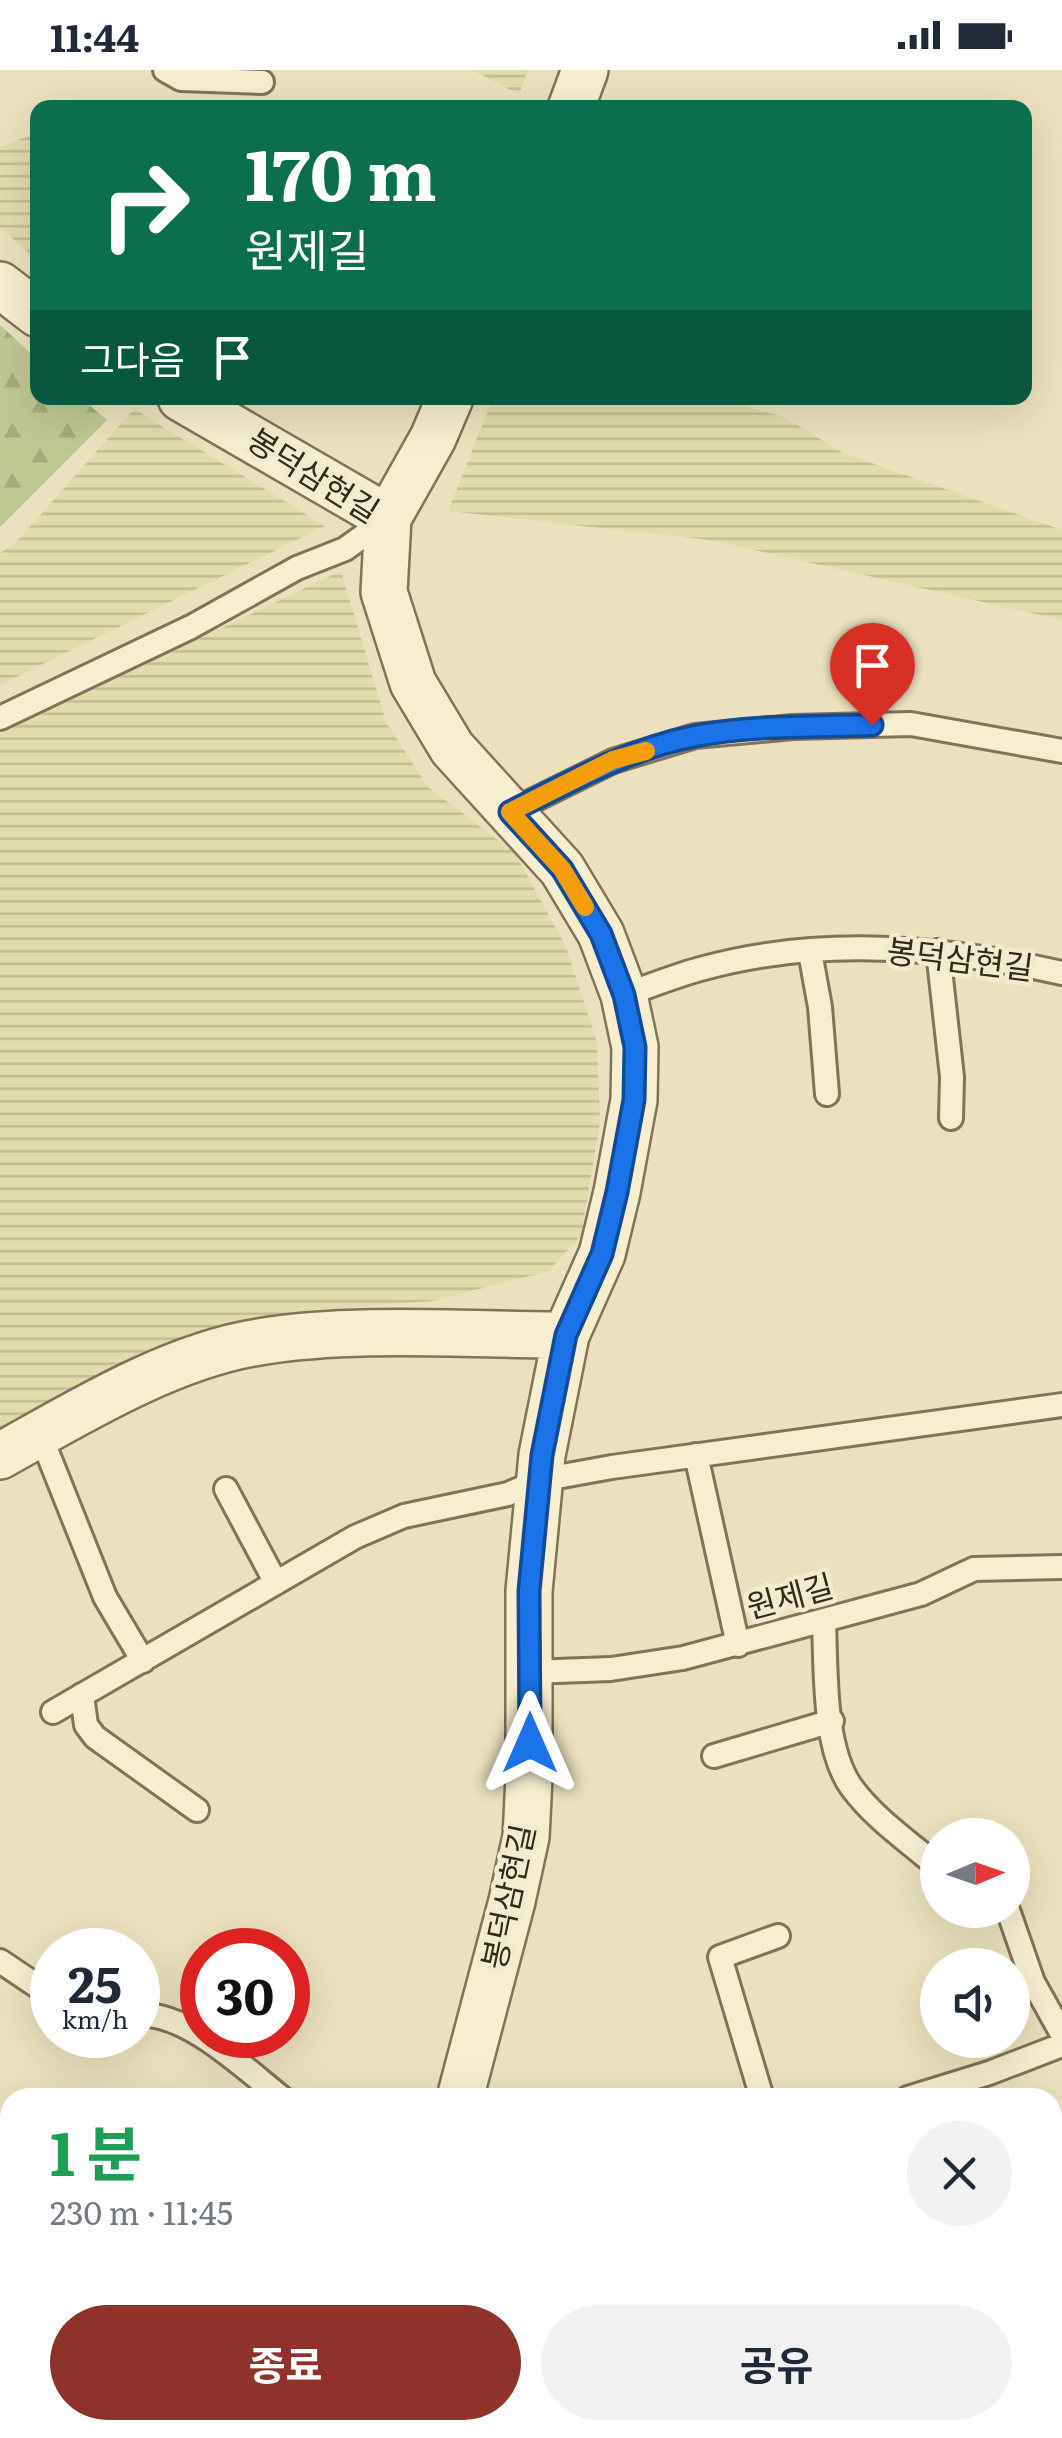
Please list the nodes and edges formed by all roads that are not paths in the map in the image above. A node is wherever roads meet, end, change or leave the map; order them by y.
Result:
1 (165, 70) edge
2 (585, 70) edge
3 (262, 82) dead end
4 (575, 100) edge
5 (0, 285) edge
6 (30, 308) edge
7 (193, 405) edge
8 (447, 405) edge
9 (388, 518) junction
10 (0, 718) edge
11 (1062, 752) edge
12 (510, 812) junction
13 (938, 951) junction
14 (810, 952) junction
15 (1062, 973) edge
16 (624, 995) junction
17 (827, 1094) dead end
18 (951, 1118) dead end
19 (566, 1335) junction
20 (1062, 1405) edge
21 (40, 1434) junction
22 (696, 1455) junction
23 (0, 1456) edge
24 (540, 1480) junction
25 (226, 1488) dead end
26 (1062, 1567) edge
27 (276, 1583) junction
28 (824, 1622) junction
29 (738, 1645) junction
30 (143, 1661) junction
31 (530, 1672) junction
32 (82, 1695) junction
33 (53, 1712) dead end
34 (832, 1721) junction
35 (714, 1756) dead end
36 (198, 1810) dead end
37 (920, 1852) edge
38 (1014, 1928) edge
39 (778, 1936) dead end
40 (0, 1961) edge
41 (30, 1981) edge
42 (160, 2016) edge
43 (1062, 2034) edge
44 (1062, 2045) edge
45 (269, 2088) edge
46 (463, 2088) edge
47 (759, 2088) edge
48 (940, 2088) edge

1 - 3 lane
2 - 4 street
5 - 6 street
7 - 9 street, 봉덕삼현길
8 - 9 street
9 - 10 lane
9 - 12 street, 봉덕삼현길
11 - 12 lane
12 - 16 street, 봉덕삼현길
13 - 14 lane, 봉덕삼현길
13 - 15 lane, 봉덕삼현길
13 - 18 lane
14 - 16 lane, 봉덕삼현길
14 - 17 lane
16 - 19 street, 봉덕삼현길
19 - 21 street
19 - 24 street, 봉덕삼현길
20 - 22 lane
21 - 23 street
21 - 30 lane
22 - 24 lane
22 - 29 lane
24 - 27 lane
24 - 31 street, 봉덕삼현길
25 - 27 lane
26 - 28 lane, 원제길
27 - 30 lane
28 - 29 lane, 원제길
28 - 34 lane
29 - 31 lane, 원제길
30 - 32 lane
31 - 46 street, 봉덕삼현길
32 - 33 lane
32 - 36 lane
34 - 35 lane
34 - 37 lane
38 - 43 lane
39 - 47 lane
40 - 41 lane
42 - 45 lane
44 - 48 lane

